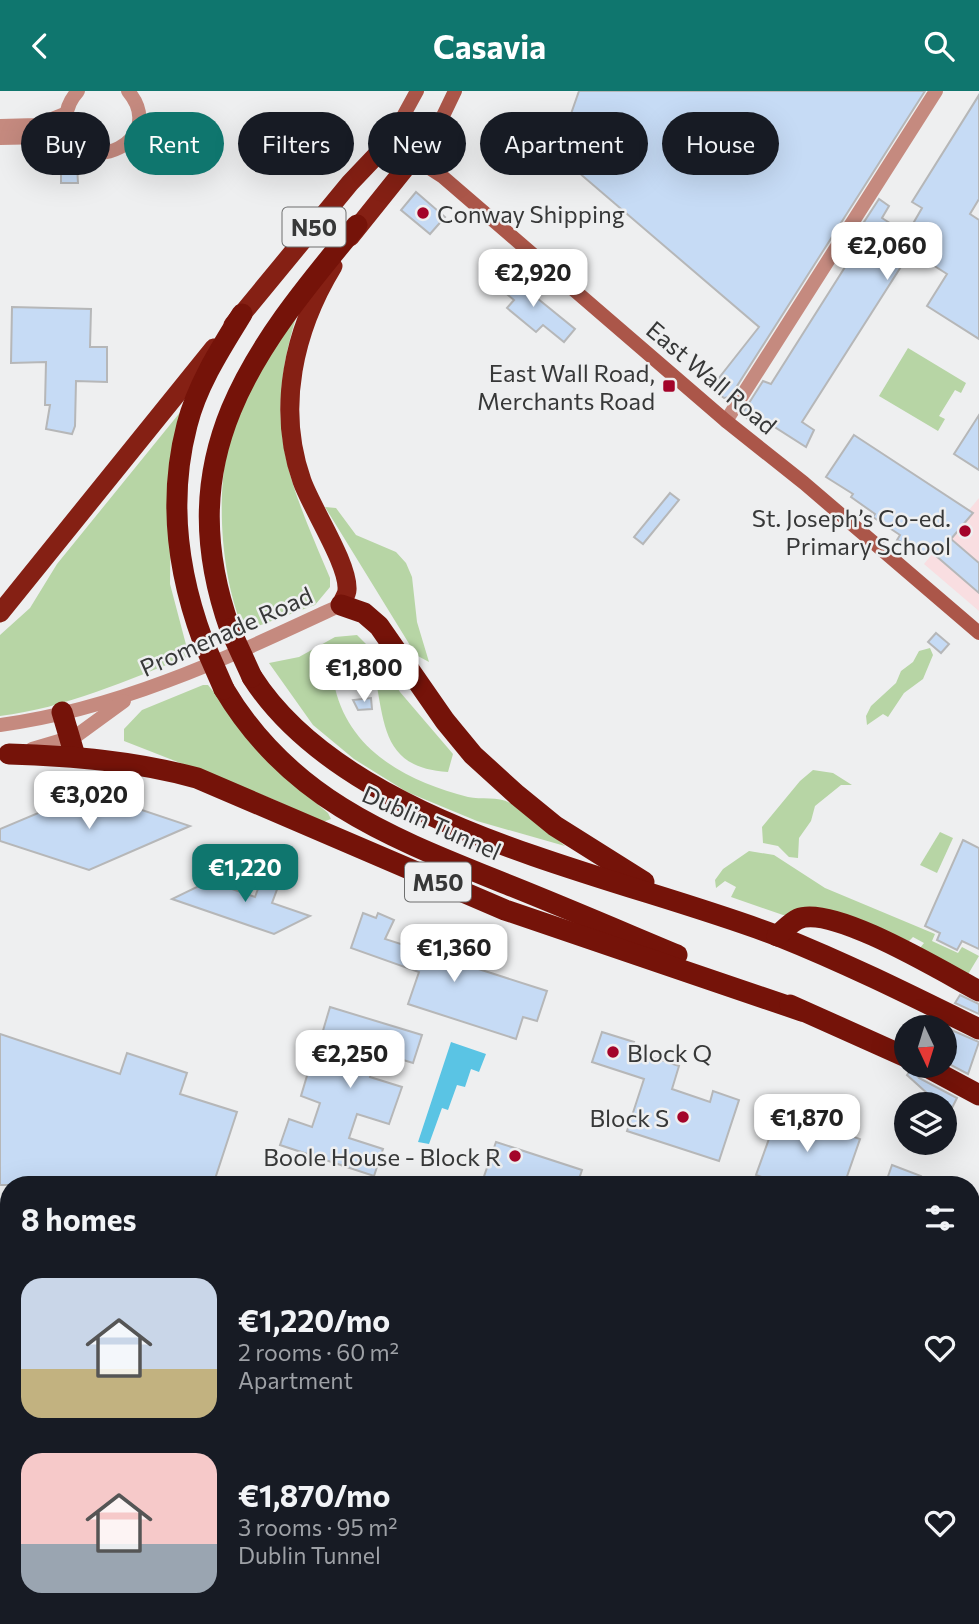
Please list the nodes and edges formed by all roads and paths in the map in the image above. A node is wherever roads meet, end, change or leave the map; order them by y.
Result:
1 (78, 91) edge
2 (128, 91) edge
3 (416, 91) edge
4 (455, 91) edge
5 (936, 91) edge
6 (68, 112) edge
7 (405, 112) edge
8 (445, 112) edge
9 (21, 125) edge
10 (0, 126) edge
11 (0, 138) edge
12 (21, 138) edge
13 (110, 152) edge
14 (368, 164) edge
15 (399, 175) edge
16 (438, 175) edge
17 (357, 225) junction
18 (242, 314) junction
19 (726, 421) junction
20 (341, 605) junction
21 (0, 613) edge
22 (979, 633) edge
23 (128, 698) junction
24 (62, 712) junction
25 (0, 725) edge
26 (73, 747) junction
27 (5, 754) edge
28 (657, 894) junction
29 (777, 936) junction
30 (979, 991) edge
31 (802, 1011) junction
32 (979, 1029) edge
33 (894, 1052) edge
34 (947, 1078) edge
35 (979, 1095) edge

1 - 6 street
2 - 13 street
3 - 7 main road
4 - 8 main road
5 - 19 street
9 - 10 street
11 - 12 street
14 - 18 highway, N50
15 - 17 highway, N50
16 - 19 main road, East Wall Road
17 - 20 highway
17 - 28 highway, Dublin Tunnel / M50, bridge
18 - 21 highway
18 - 31 highway, Dublin Tunnel / M50, bridge
19 - 22 main road, East Wall Road
20 - 23 street, Promenade Road
20 - 28 highway, M50
23 - 24 street, Promenade Road
23 - 26 street, Promenade Road
24 - 25 street, Promenade Road
24 - 26 highway
26 - 27 highway, M50
26 - 31 highway, M50
28 - 29 highway, Dublin Tunnel / M50
29 - 30 highway
29 - 32 highway, Dublin Tunnel / M50
31 - 33 highway, Dublin Tunnel / M50
34 - 35 highway

